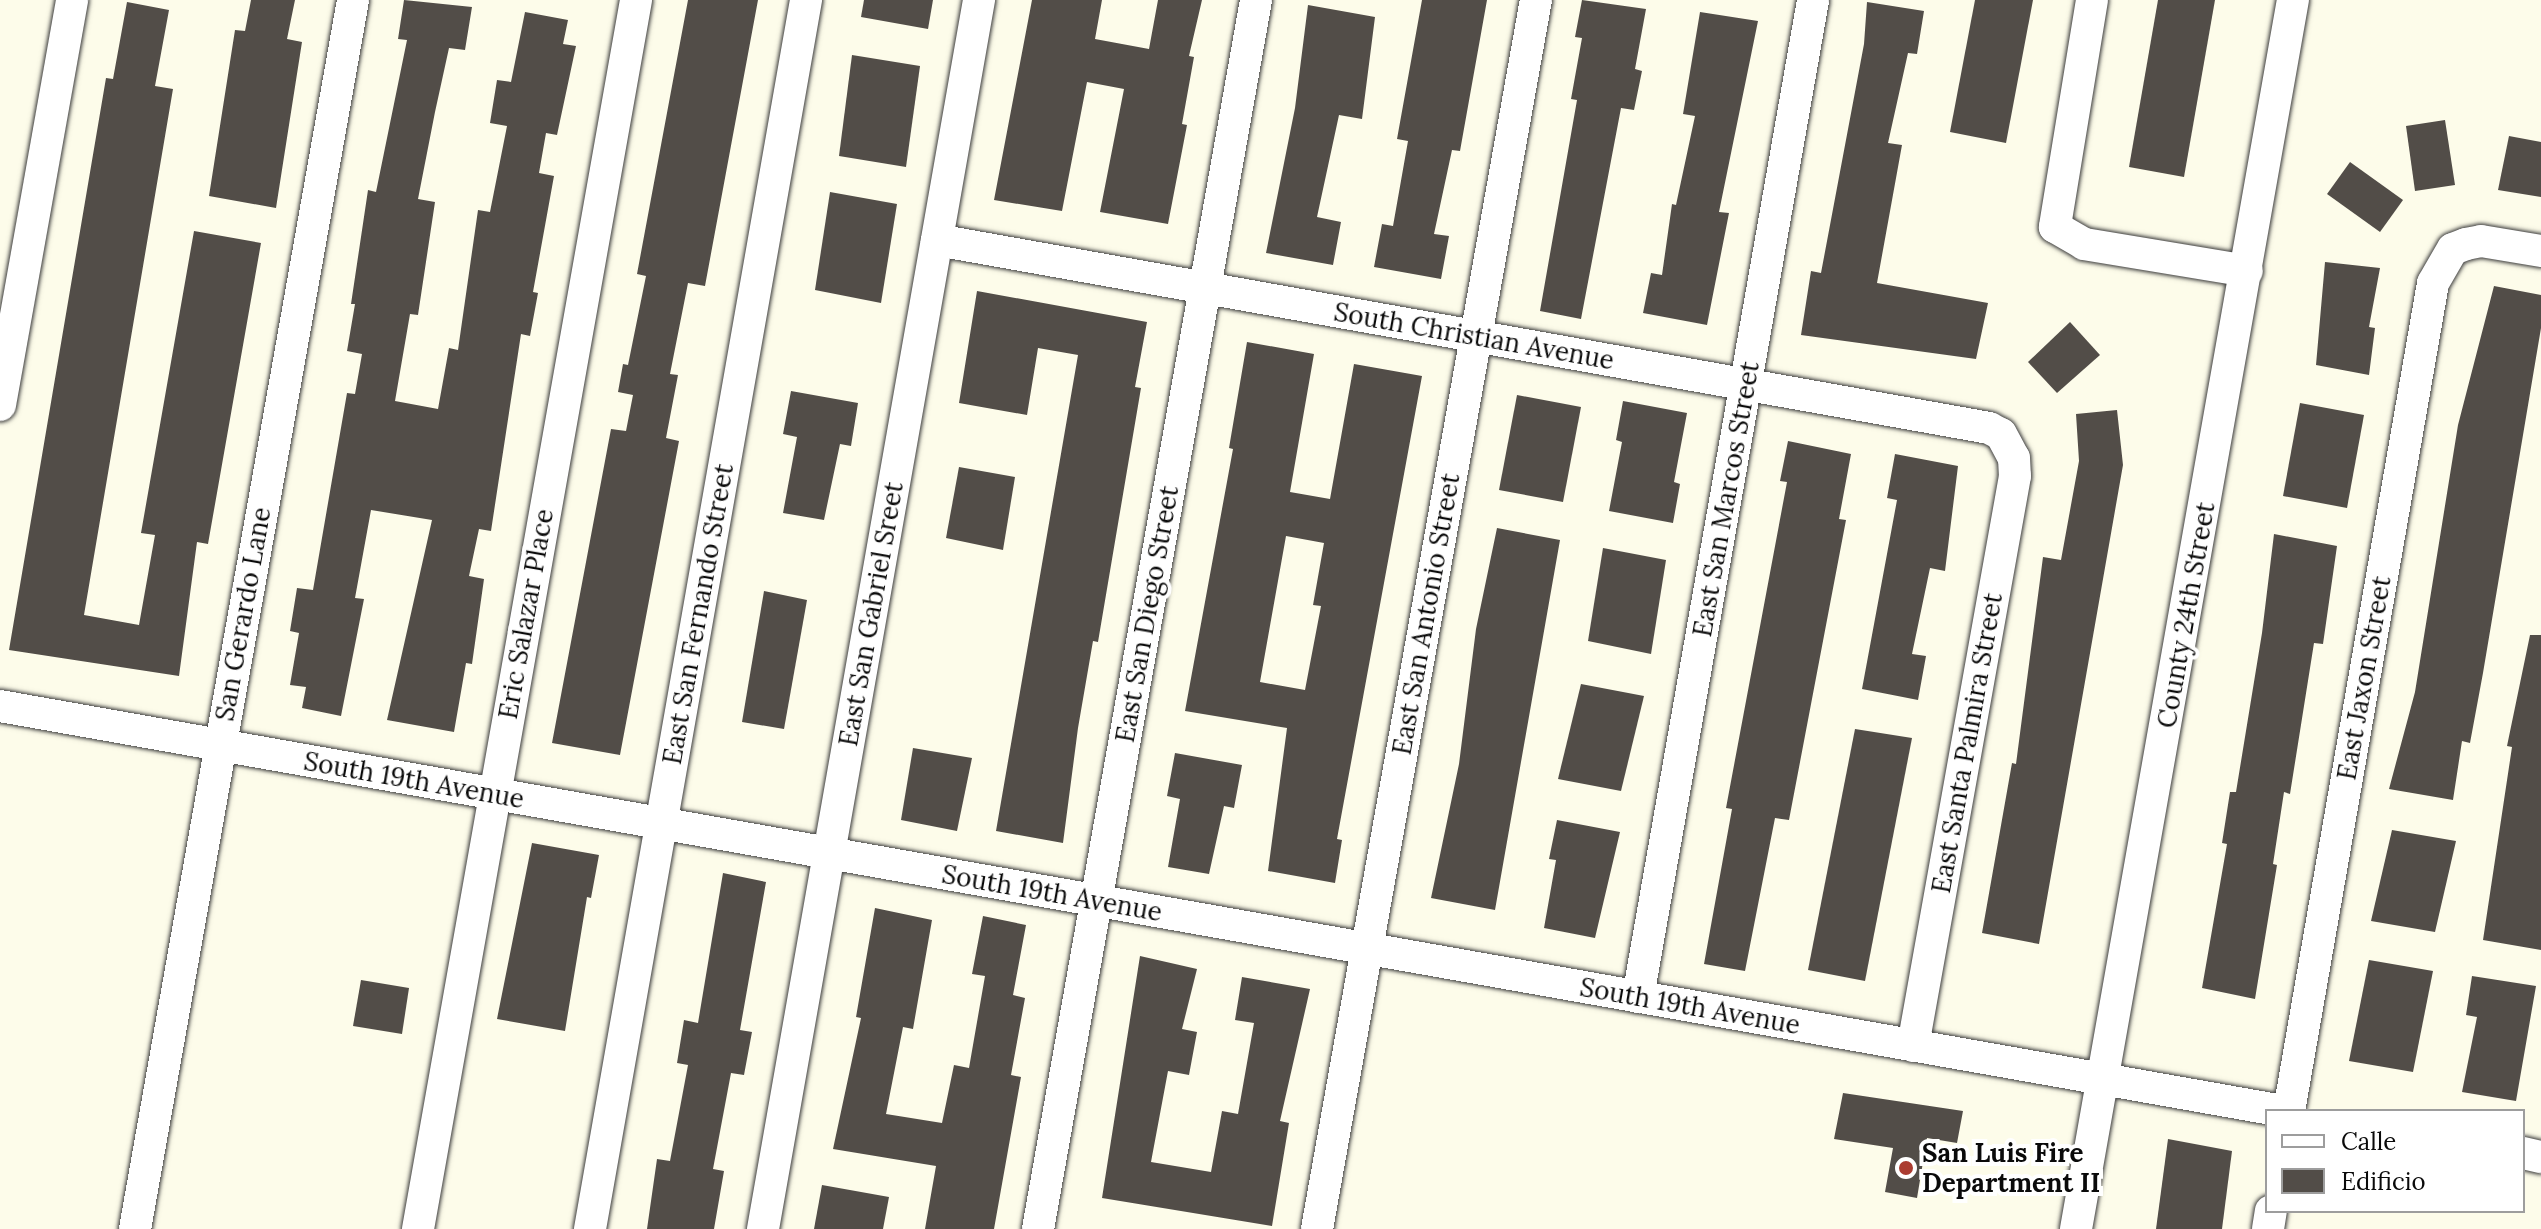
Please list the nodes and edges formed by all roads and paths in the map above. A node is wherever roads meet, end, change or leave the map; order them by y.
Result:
1 (72, 0) edge
2 (353, 0) edge
3 (636, 0) edge
4 (806, 0) edge
5 (979, 0) edge
6 (1256, 0) edge
7 (1536, 0) edge
8 (1813, 0) edge
9 (2092, 0) edge
10 (2293, 0) edge
11 (937, 240) junction
12 (2541, 251) edge
13 (2247, 271) junction
14 (1204, 288) junction
15 (1476, 337) junction
16 (1747, 385) junction
17 (0, 405) edge
18 (2007, 442) joint
19 (0, 706) edge
20 (220, 746) junction
21 (494, 794) junction
22 (661, 824) junction
23 (829, 854) junction
24 (1096, 901) junction
25 (1366, 949) junction
26 (1638, 997) junction
27 (1913, 1046) junction
28 (2103, 1079) junction
29 (2275, 1109) edge
30 (2286, 1109) edge
31 (135, 1229) edge
32 (418, 1229) edge
33 (590, 1229) edge
34 (763, 1229) edge
35 (1038, 1229) edge
36 (1317, 1229) edge
37 (2076, 1229) edge

1 - 17 street
2 - 20 street, San Gerardo Lane
3 - 21 street, Eric Salazar Place
4 - 22 street, East San Fernando Street
5 - 11 street, East San Gabriel Sreet
6 - 14 street, East San Diego Street
7 - 15 street, East San Antonio Street
8 - 16 street, East San Marcos Street
9 - 13 street
10 - 13 street, County 24th Street
11 - 14 street, South Christian Avenue
11 - 23 street, East San Gabriel Sreet
12 - 30 street, East Jaxon Street
13 - 28 street, County 24th Street
14 - 15 street, South Christian Avenue
14 - 24 street, East San Diego Street
15 - 16 street, South Christian Avenue
15 - 25 street, East San Antonio Street
16 - 18 street, South Christian Avenue
16 - 26 street, East San Marcos Street
18 - 27 street, East Santa Palmira Street
19 - 20 street, South 19th Avenue
20 - 21 street, South 19th Avenue
20 - 31 street, San Gerardo Lane
21 - 22 street, South 19th Avenue
21 - 32 street, Eric Salazar Place
22 - 23 street, South 19th Avenue
22 - 33 street, East San Fernando Street
23 - 24 street, South 19th Avenue
23 - 34 street, East San Gabriel Sreet
24 - 25 street, South 19th Avenue
24 - 35 street, East San Diego Street
25 - 26 street, South 19th Avenue
25 - 36 street, East San Antonio Street
26 - 27 street, South 19th Avenue
27 - 28 street, South 19th Avenue
28 - 29 street, South 19th Avenue
28 - 37 street, County 24th Street

